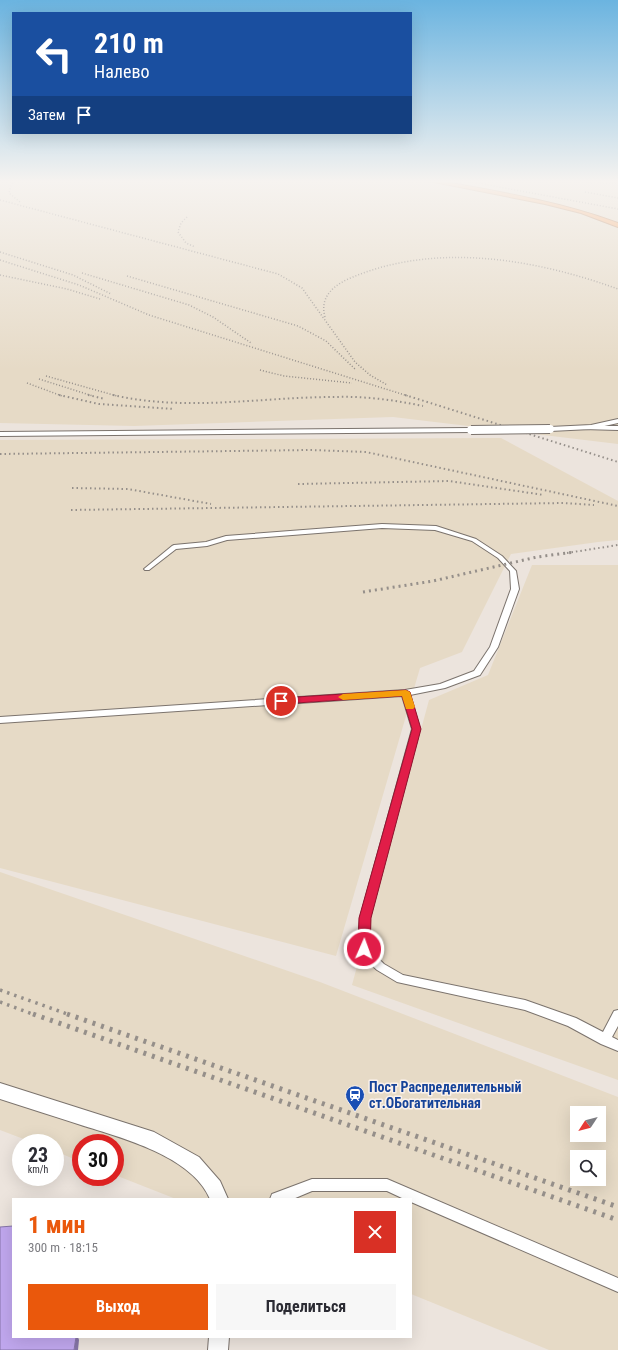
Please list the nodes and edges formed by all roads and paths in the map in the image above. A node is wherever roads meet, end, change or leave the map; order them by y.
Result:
1 (618, 421) edge
2 (580, 428) junction
3 (618, 428) edge
4 (0, 434) edge
5 (147, 569) dead end
6 (406, 692) junction
7 (0, 720) edge
8 (618, 1015) edge
9 (605, 1040) junction
10 (618, 1046) edge
11 (0, 1091) edge
12 (219, 1198) edge
13 (280, 1198) edge
14 (618, 1284) edge
15 (219, 1338) edge
16 (218, 1350) edge

1 - 2 main road
2 - 3 street
2 - 4 main road, bridge
5 - 6 street
6 - 7 street
6 - 9 street
8 - 9 street
9 - 10 street
11 - 12 main road
13 - 14 street
15 - 16 main road

